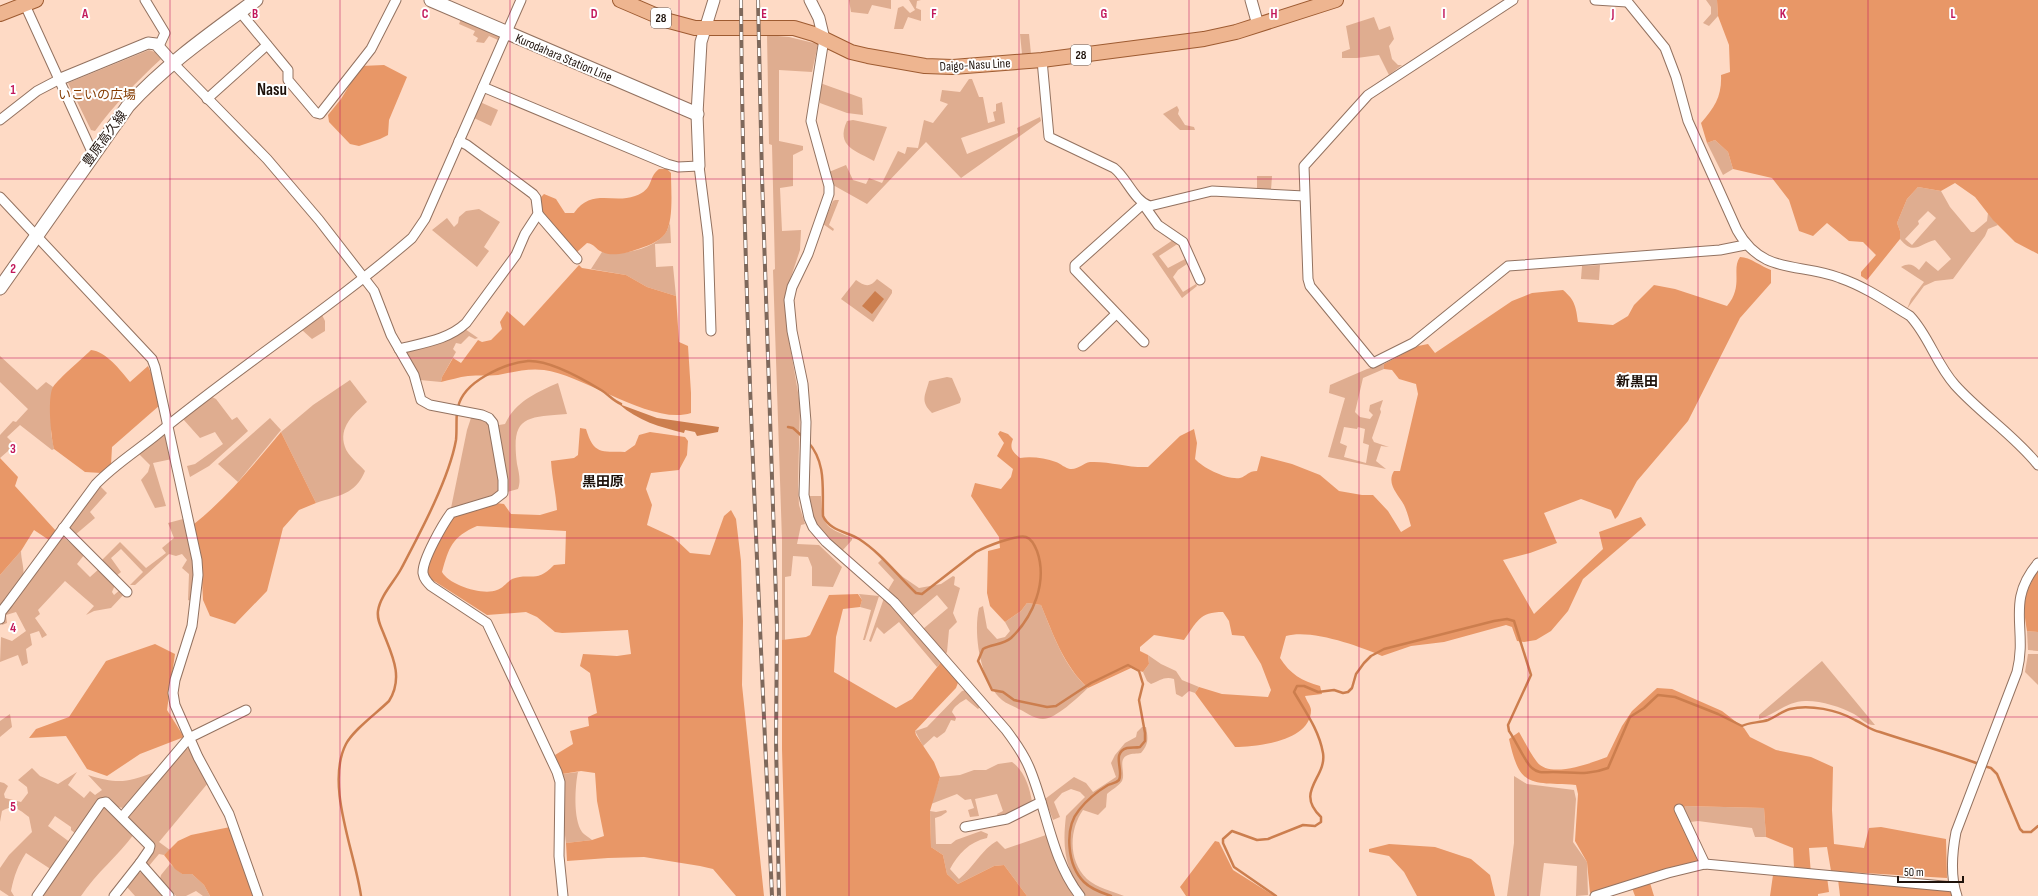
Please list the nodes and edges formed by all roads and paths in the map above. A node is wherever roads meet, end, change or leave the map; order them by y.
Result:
1 (145, 0) edge
2 (256, 0) edge
3 (396, 0) edge
4 (431, 0) edge
5 (521, 0) edge
6 (620, 0) edge
7 (714, 0) edge
8 (810, 0) edge
9 (1251, 0) edge
10 (1336, 0) edge
11 (1513, 0) edge
12 (1595, 0) edge
13 (1626, 1) edge
14 (25, 3) edge
15 (240, 12) junction
16 (0, 14) edge
17 (1258, 25) junction
18 (704, 28) junction
19 (506, 32) junction
20 (824, 39) junction
21 (268, 45) junction
22 (159, 46) junction
23 (1042, 60) junction
24 (173, 63) junction
25 (58, 80) junction
26 (483, 87) junction
27 (207, 99) junction
28 (697, 114) junction
29 (0, 120) edge
30 (459, 141) junction
31 (93, 154) junction
32 (699, 166) junction
33 (1304, 196) junction
34 (0, 197) edge
35 (1143, 204) junction
36 (538, 214) junction
37 (35, 237) junction
38 (1745, 245) junction
39 (577, 259) dead end
40 (363, 277) junction
41 (1200, 280) dead end
42 (0, 288) edge
43 (1116, 314) junction
44 (711, 331) dead end
45 (1144, 342) dead end
46 (1083, 346) dead end
47 (399, 349) junction
48 (167, 426) junction
49 (2038, 465) edge
50 (63, 528) junction
51 (2038, 563) edge
52 (127, 592) dead end
53 (0, 619) edge
54 (246, 710) dead end
55 (189, 738) junction
56 (1041, 802) junction
57 (1679, 809) dead end
58 (122, 817) junction
59 (965, 827) dead end
60 (140, 863) junction
61 (1705, 864) junction
62 (1954, 887) junction
63 (37, 896) edge
64 (114, 896) edge
65 (169, 896) edge
66 (258, 896) edge
67 (563, 896) edge
68 (1080, 896) edge
69 (1595, 896) edge
70 (1957, 896) edge

1 - 22 street
2 - 15 main road, 豊原高久線
3 - 21 street
4 - 19 main road, Kurodahara Station Line
5 - 19 street
6 - 18 main road, Daigo-Nasu Line / 28
7 - 18 street
8 - 20 street
9 - 17 street
10 - 17 main road, Daigo-Nasu Line / 28
11 - 33 street
12 - 13 street
13 - 38 street
14 - 16 main road
14 - 25 street
15 - 21 street
15 - 24 main road, 豊原高久線
17 - 23 main road, Daigo-Nasu Line / 28
18 - 20 main road, Daigo-Nasu Line / 28
18 - 28 street
19 - 26 street
19 - 28 main road, Kurodahara Station Line
20 - 23 main road, Daigo-Nasu Line / 28
20 - 56 street
21 - 27 street
22 - 24 street
22 - 25 street
23 - 35 street
24 - 27 street
24 - 31 main road, 豊原高久線
25 - 29 street
25 - 31 street
26 - 30 street
26 - 32 street
27 - 40 street
28 - 32 street
30 - 36 street
30 - 40 street
31 - 37 main road, 豊原高久線
32 - 44 street
33 - 35 street
33 - 38 street
34 - 37 street
35 - 41 street
35 - 43 street
36 - 39 street
36 - 47 street
37 - 42 main road, 豊原高久線
37 - 48 street
38 - 49 street
40 - 47 street
40 - 48 street
43 - 45 street
43 - 46 street
47 - 67 street
48 - 50 street
48 - 55 street
50 - 52 street
50 - 53 street
51 - 62 street
54 - 55 street
55 - 58 street
55 - 66 street
56 - 59 street
56 - 68 street
57 - 61 street
58 - 60 street
58 - 63 street
60 - 64 street
60 - 65 street
61 - 62 street
61 - 69 street
62 - 70 street

